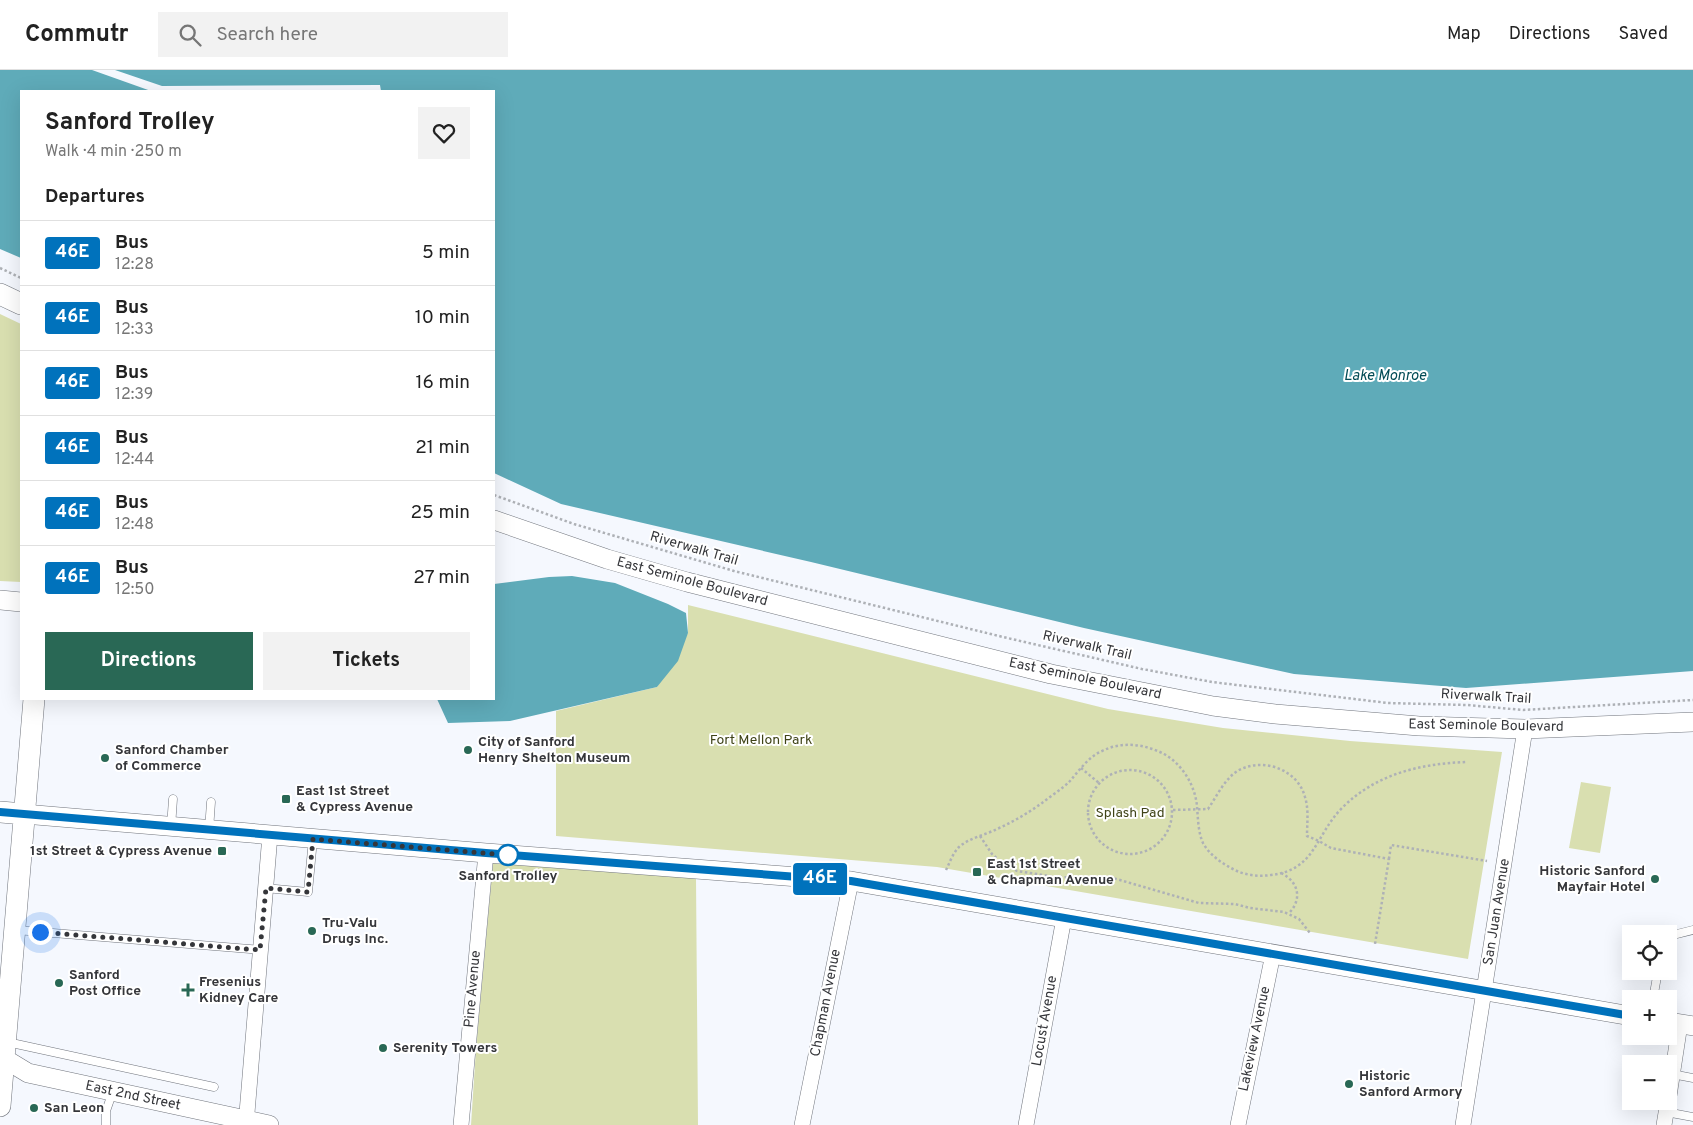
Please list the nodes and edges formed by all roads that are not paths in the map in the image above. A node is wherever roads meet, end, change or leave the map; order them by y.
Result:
1 (0, 294) edge
2 (20, 304) edge
3 (495, 520) edge
4 (0, 600) edge
5 (20, 602) edge
6 (34, 700) edge
7 (1693, 722) edge
8 (1525, 729) junction
9 (173, 799) dead end
10 (211, 802) dead end
11 (0, 812) edge
12 (24, 814) junction
13 (171, 827) junction
14 (209, 830) junction
15 (270, 835) junction
16 (313, 839) junction
17 (486, 853) junction
18 (851, 881) junction
19 (266, 888) junction
20 (1064, 918) junction
21 (14, 930) junction
22 (1693, 930) edge
23 (1677, 934) edge
24 (260, 950) junction
25 (1273, 954) junction
26 (1485, 990) junction
27 (1622, 1014) edge
28 (1681, 1024) edge
29 (3, 1052) edge
30 (1675, 1055) edge
31 (1677, 1075) edge
32 (1693, 1078) edge
33 (214, 1087) dead end
34 (113, 1091) junction
35 (0, 1106) edge
36 (1666, 1113) edge
37 (1693, 1117) edge
38 (247, 1122) edge
39 (106, 1125) edge
40 (270, 1125) edge
41 (461, 1125) edge
42 (802, 1125) edge
43 (1026, 1125) edge
44 (1238, 1125) edge
45 (1463, 1125) edge

1 - 2 main road
3 - 8 street, East Seminole Boulevard
4 - 5 street
6 - 12 main road
7 - 8 street, East Seminole Boulevard
8 - 26 street, San Juan Avenue
9 - 13 lane
10 - 14 lane
11 - 12 main road
12 - 13 street
12 - 21 main road
13 - 14 street
14 - 15 street
15 - 16 street
15 - 19 street
16 - 17 street
16 - 19 lane
17 - 18 street
17 - 41 street, Pine Avenue
18 - 20 street
18 - 42 street, Chapman Avenue
19 - 24 street
20 - 25 street
20 - 43 street, Locust Avenue
21 - 24 lane
21 - 29 main road
22 - 23 lane
24 - 38 street
25 - 26 street
25 - 44 street, Lakeview Avenue
26 - 27 street
26 - 45 street, San Juan Avenue
28 - 30 street
29 - 33 lane
29 - 34 street, East 2nd Street
29 - 35 main road
31 - 32 lane
34 - 38 street, East 2nd Street
34 - 39 lane
36 - 37 lane
38 - 40 street, East 2nd Street

